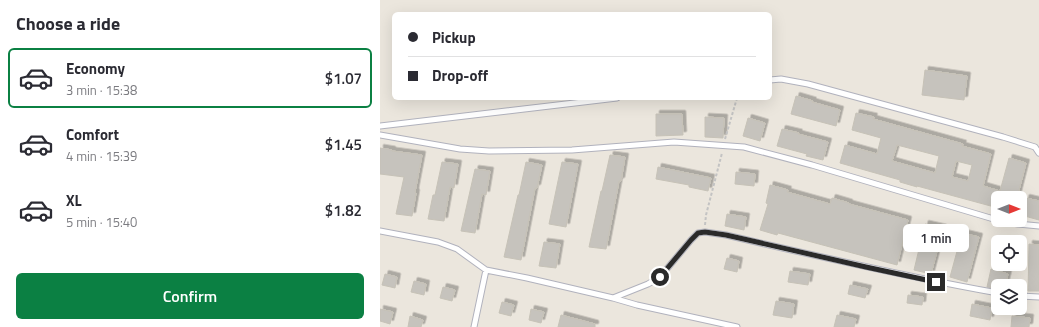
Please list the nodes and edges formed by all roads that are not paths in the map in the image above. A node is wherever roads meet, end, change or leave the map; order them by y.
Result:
1 (772, 80) edge
2 (600, 100) edge
3 (380, 126) edge
4 (380, 135) edge
5 (1039, 153) edge
6 (1039, 226) edge
7 (380, 231) edge
8 (486, 270) junction
9 (991, 292) edge
10 (1027, 296) edge
11 (1039, 297) edge
12 (613, 298) junction
13 (474, 327) edge
14 (737, 327) edge

1 - 5 lane
2 - 3 lane
4 - 6 lane
7 - 8 lane
8 - 12 lane
8 - 13 lane
9 - 12 lane
10 - 11 lane
12 - 14 lane

